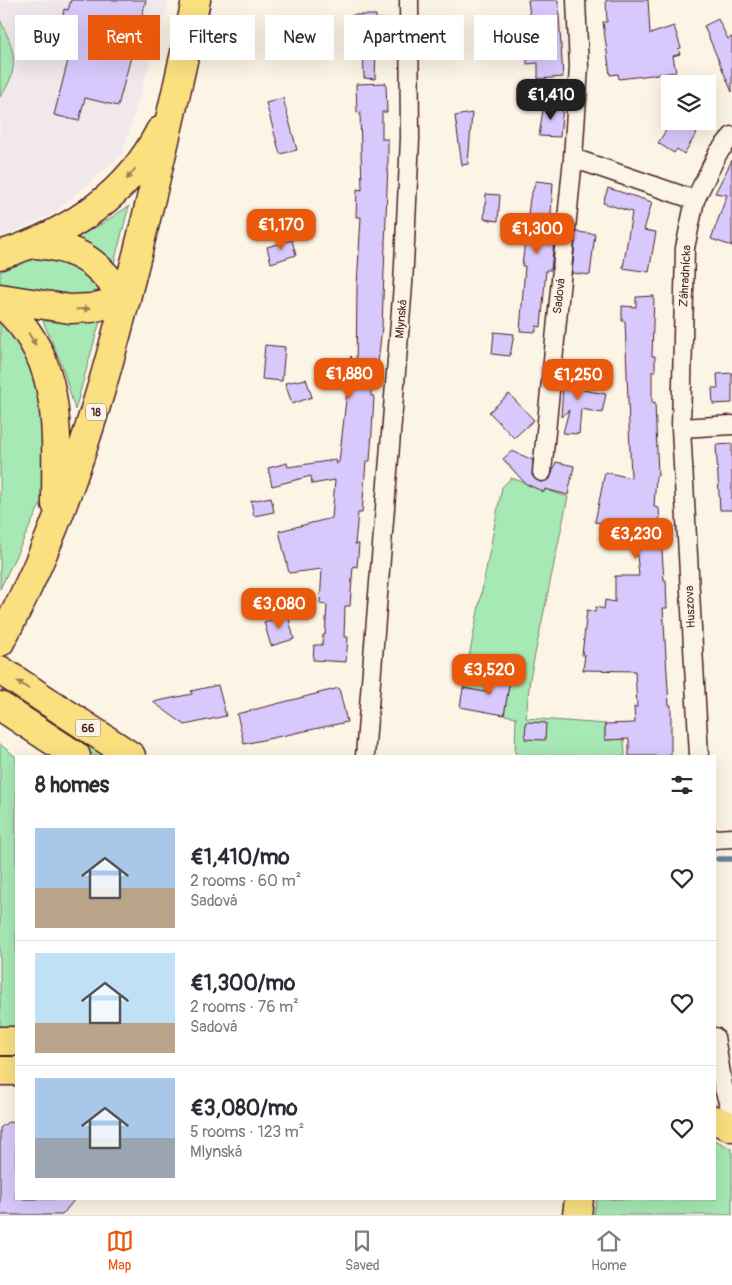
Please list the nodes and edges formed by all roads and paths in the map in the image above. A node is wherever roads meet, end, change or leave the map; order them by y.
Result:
1 (409, 0) edge
2 (576, 0) edge
3 (196, 3) edge
4 (175, 103) junction
5 (732, 136) edge
6 (573, 158) junction
7 (695, 200) junction
8 (36, 244) junction
9 (0, 255) edge
10 (0, 298) edge
11 (126, 300) junction
12 (0, 303) edge
13 (732, 425) edge
14 (681, 428) junction
15 (542, 472) dead end
16 (56, 521) junction
17 (0, 642) edge
18 (0, 670) edge
19 (2, 708) edge
20 (52, 755) edge
21 (74, 755) edge
22 (129, 755) edge
23 (365, 755) edge
24 (699, 755) edge
25 (732, 838) edge
26 (716, 839) edge
27 (0, 1041) edge
28 (15, 1041) edge
29 (716, 1043) edge
30 (0, 1071) edge
31 (15, 1071) edge
32 (732, 1114) edge
33 (716, 1120) edge
34 (732, 1127) edge
35 (579, 1200) edge
36 (577, 1215) edge

1 - 23 street, Mlynská
2 - 6 street, Sadová
3 - 4 main road, 18
4 -> 8 main road
4 - 11 main road, 18
5 - 7 street, Záhradnícka
6 - 7 street
6 - 15 street, Sadová
7 - 14 street, Záhradnícka
8 - 9 main road
8 - 11 main road
10 -> 11 main road
11 - 16 main road, 18
12 -> 16 main road
13 - 14 street
14 - 24 street, Huszova
16 - 17 main road, 18
22 -> 18 main road, 66
19 - 20 main road
19 - 21 main road, 66
25 - 26 street
27 - 28 main road
29 - 32 street
30 - 31 main road
33 - 34 main road
35 - 36 main road

